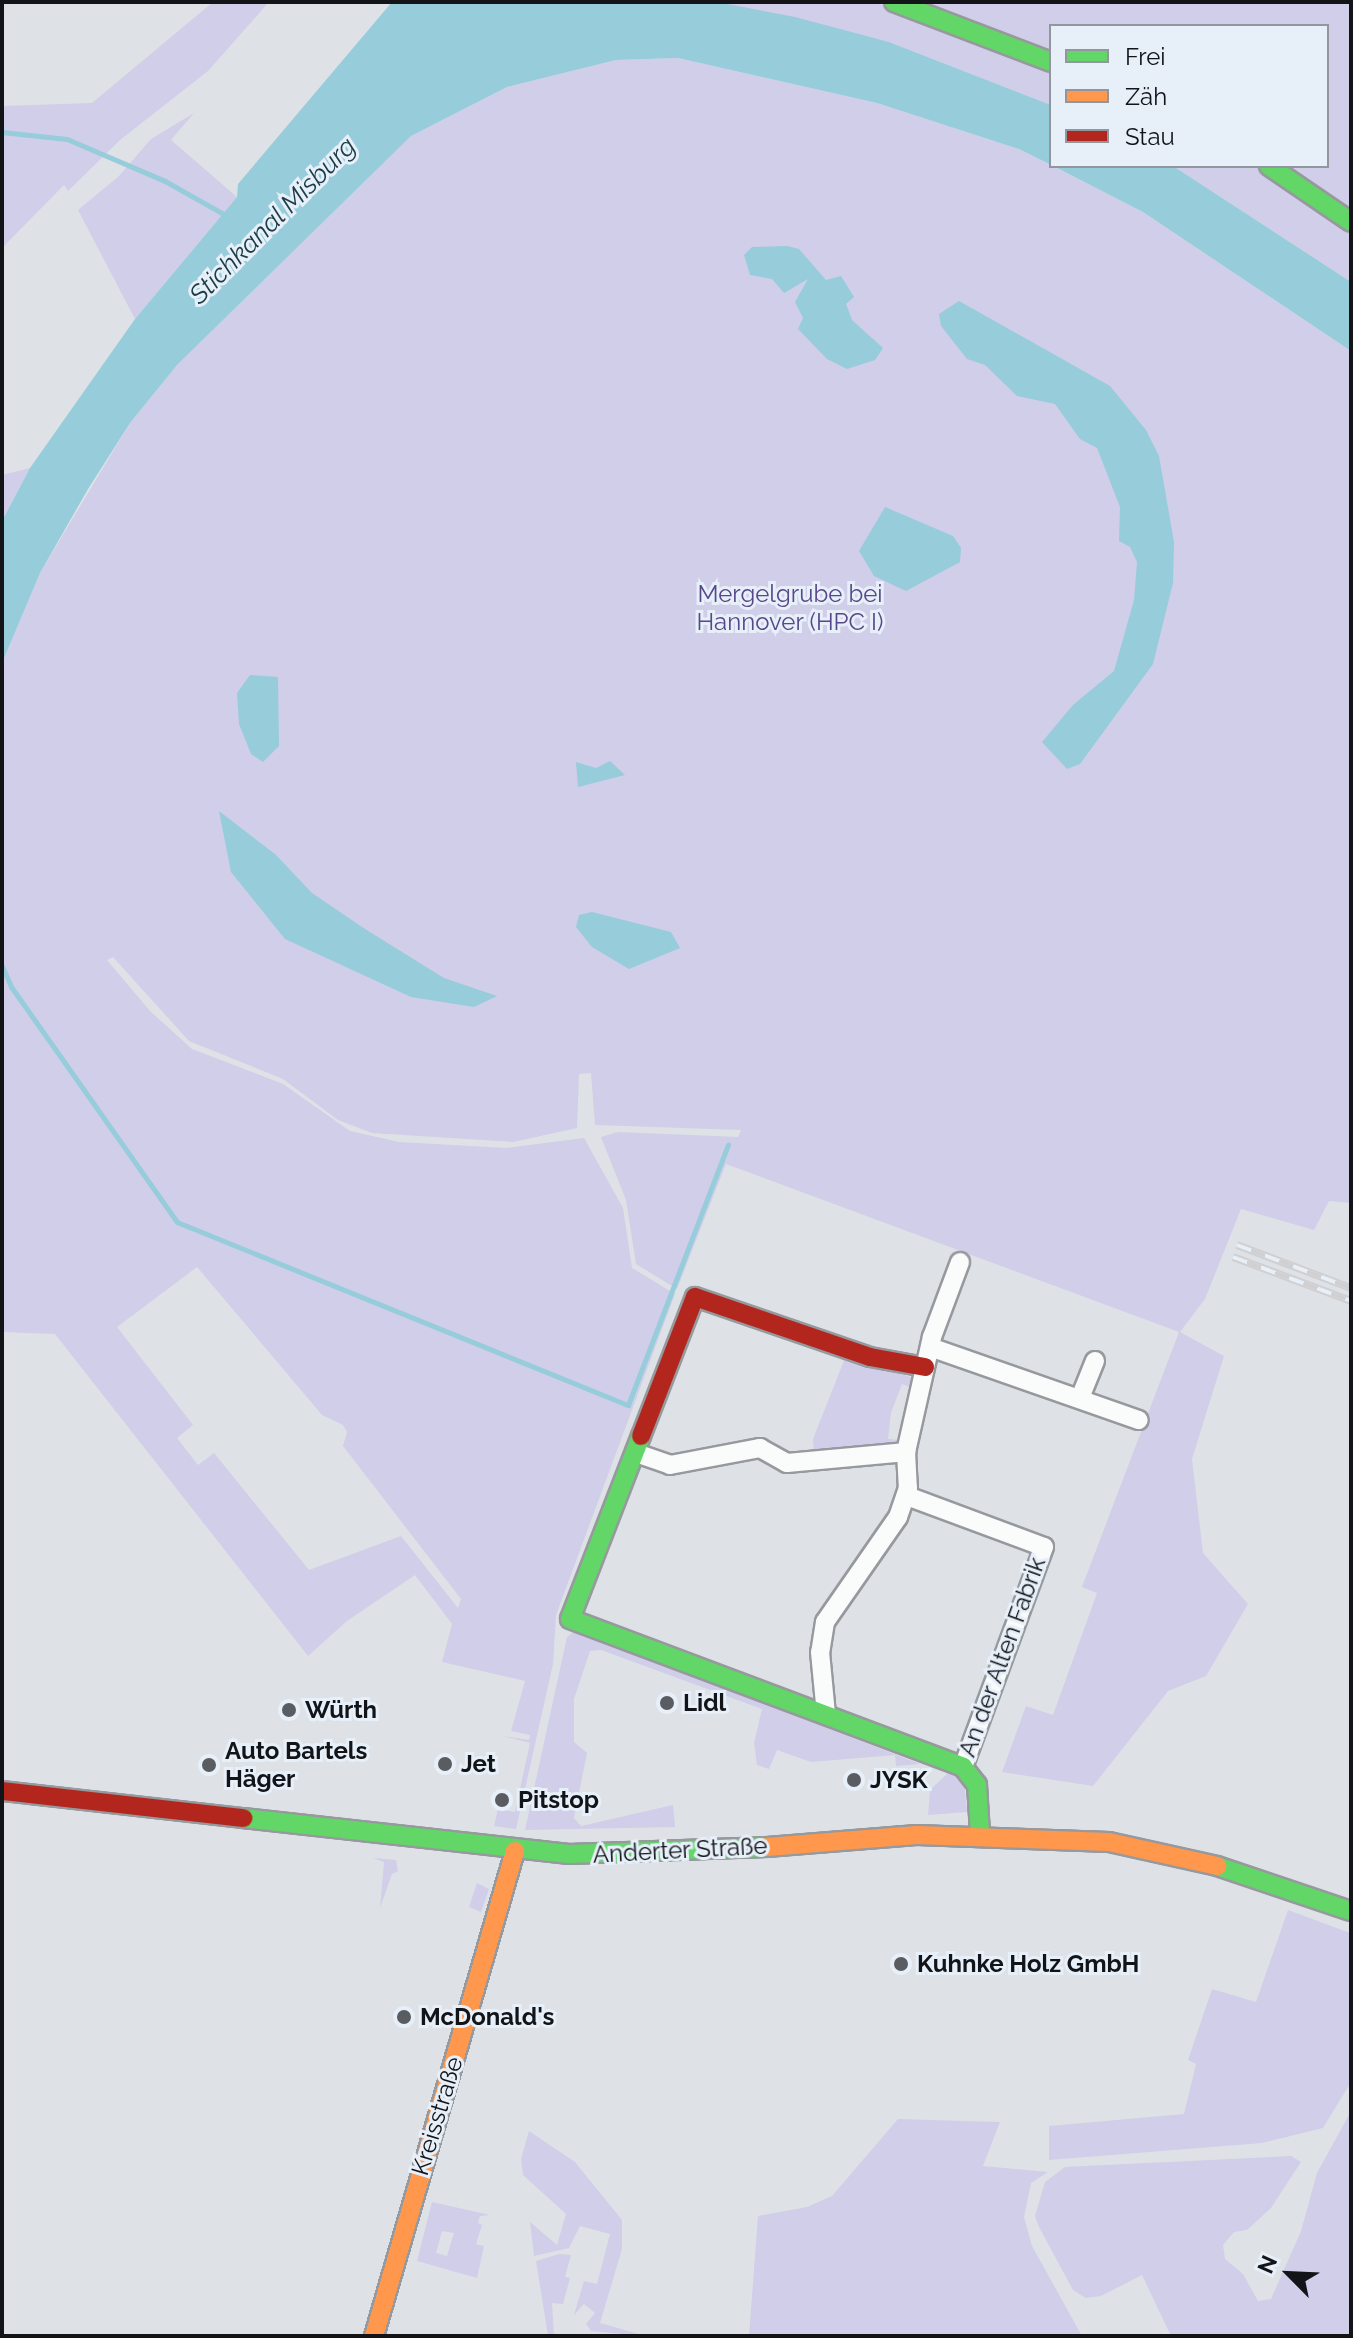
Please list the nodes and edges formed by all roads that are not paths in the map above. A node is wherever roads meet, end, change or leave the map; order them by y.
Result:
1 (894, 2) edge
2 (1049, 61) edge
3 (1272, 168) edge
4 (1351, 222) edge
5 (960, 1262) dead end
6 (930, 1347) junction
7 (1095, 1361) dead end
8 (925, 1367) junction
9 (1080, 1398) junction
10 (1139, 1420) dead end
11 (906, 1452) junction
12 (636, 1453) junction
13 (907, 1496) junction
14 (826, 1714) junction
15 (963, 1767) junction
16 (2, 1791) edge
17 (980, 1833) junction
18 (515, 1851) junction
19 (1351, 1911) edge
20 (374, 2336) edge

1 - 2 street
3 - 4 street
5 - 6 street
6 - 8 street
6 - 9 street
7 - 9 street
8 - 11 street
8 - 12 street
9 - 10 street
11 - 12 street
11 - 13 street
12 - 14 street
13 - 14 street
13 - 15 street, An der Alten Fabrik
14 - 15 street
15 - 17 street
16 - 18 street, Anderter Straße
17 - 18 street, Anderter Straße
17 - 19 street, Anderter Straße
18 - 20 street, Kreisstraße

